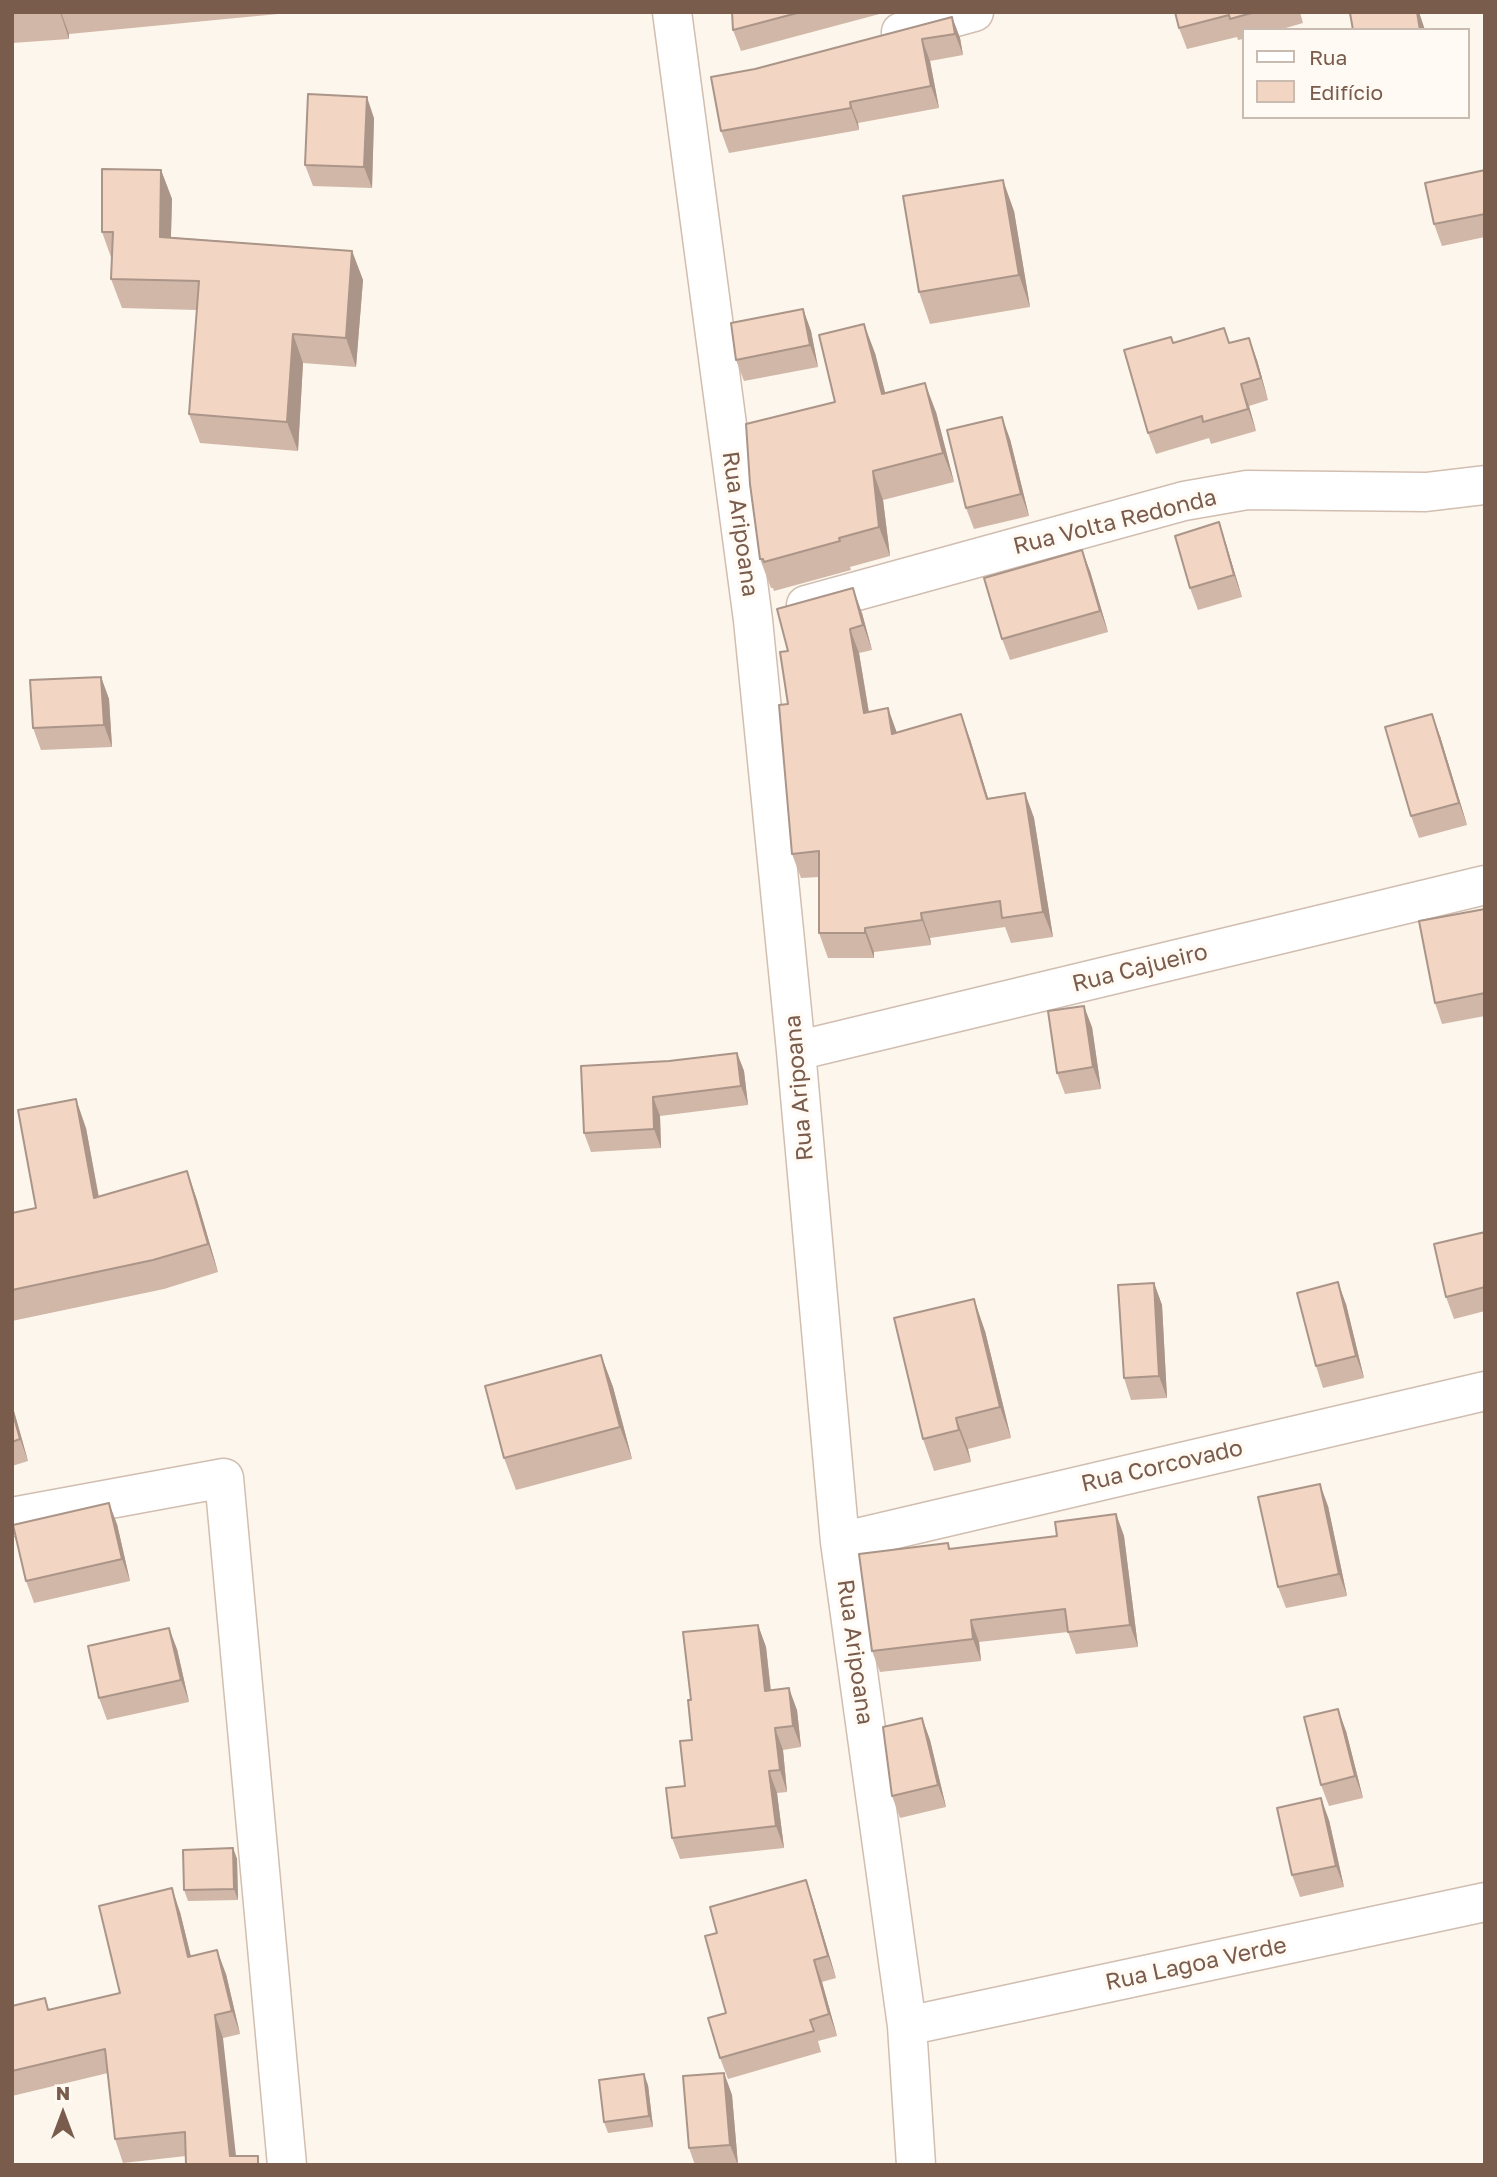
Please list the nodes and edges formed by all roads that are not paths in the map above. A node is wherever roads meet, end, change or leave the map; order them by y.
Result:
1 (671, 12) edge
2 (974, 12) edge
3 (864, 42) edge
4 (719, 76) edge
5 (681, 83) junction
6 (1485, 485) edge
7 (753, 620) junction
8 (1485, 885) edge
9 (796, 1051) junction
10 (1485, 1391) edge
11 (12, 1517) edge
12 (839, 1542) junction
13 (1485, 1902) edge
14 (907, 2026) junction
15 (287, 2165) edge
16 (916, 2165) edge

1 - 5 street, Rua Aripoana
2 - 3 street
4 - 5 street
5 - 7 street, Rua Aripoana
6 - 7 street, Rua Volta Redonda
7 - 9 street, Rua Aripoana
8 - 9 street, Rua Cajueiro
9 - 12 street, Rua Aripoana
10 - 12 street, Rua Corcovado
11 - 15 street
12 - 14 street, Rua Aripoana
13 - 14 street, Rua Lagoa Verde
14 - 16 street, Rua Aripoana

